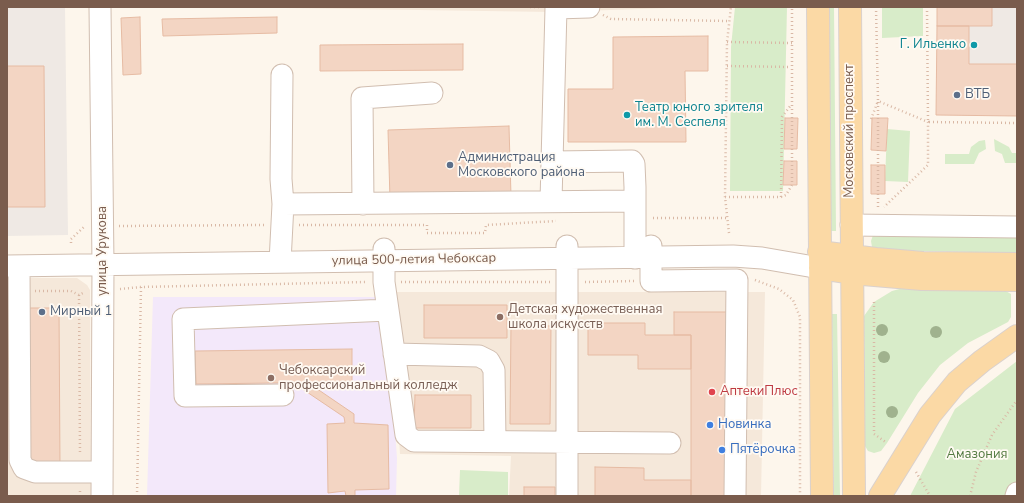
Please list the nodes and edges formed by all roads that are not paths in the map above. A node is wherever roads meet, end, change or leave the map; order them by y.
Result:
1 (100, 7) edge
2 (589, 7) edge
3 (818, 7) edge
4 (850, 7) edge
5 (282, 75) dead end
6 (432, 93) dead end
7 (552, 162) junction
8 (551, 201) junction
9 (635, 201) junction
10 (283, 204) junction
11 (363, 204) junction
12 (851, 225) junction
13 (1017, 227) edge
14 (567, 252) junction
15 (643, 252) junction
16 (384, 255) junction
17 (280, 256) junction
18 (103, 259) junction
19 (820, 260) junction
20 (11, 262) edge
21 (851, 264) junction
22 (1017, 264) edge
23 (1017, 280) edge
24 (388, 310) junction
25 (1017, 336) edge
26 (394, 354) junction
27 (283, 395) dead end
28 (14, 439) edge
29 (495, 441) junction
30 (567, 442) junction
31 (670, 443) dead end
32 (102, 472) junction
33 (1017, 493) edge
34 (102, 496) edge
35 (567, 496) edge
36 (736, 496) edge
37 (822, 496) edge
38 (854, 496) edge
39 (880, 496) edge
40 (1016, 496) edge

1 - 18 street, улица Урукова
2 - 7 street
3 - 19 main road
4 - 12 main road, Московский проспект
5 - 10 street
6 - 11 street
7 - 8 street
7 - 9 street
8 - 9 street
8 - 11 street
9 - 15 street
10 - 11 street
10 - 17 street
12 - 13 street
12 - 21 main road, Московский проспект
14 - 15 street, улица 500-летия Чебоксар
14 - 16 street, улица 500-летия Чебоксар
14 - 30 street
15 - 19 street, улица 500-летия Чебоксар
15 - 36 street
16 - 17 street, улица 500-летия Чебоксар
16 - 24 street
17 - 18 street, улица 500-летия Чебоксар
18 - 20 street, улица 500-летия Чебоксар
18 - 32 street, улица Урукова
19 - 21 main road
19 - 37 main road
20 - 28 street
21 - 22 main road
21 - 23 main road
21 - 38 main road, Московский проспект
24 - 26 street
24 - 27 street
25 - 39 main road
26 - 29 street
26 - 29 street
28 - 32 street
29 - 30 street
30 - 31 street
30 - 35 street
32 - 34 street, улица Урукова
33 - 40 street

